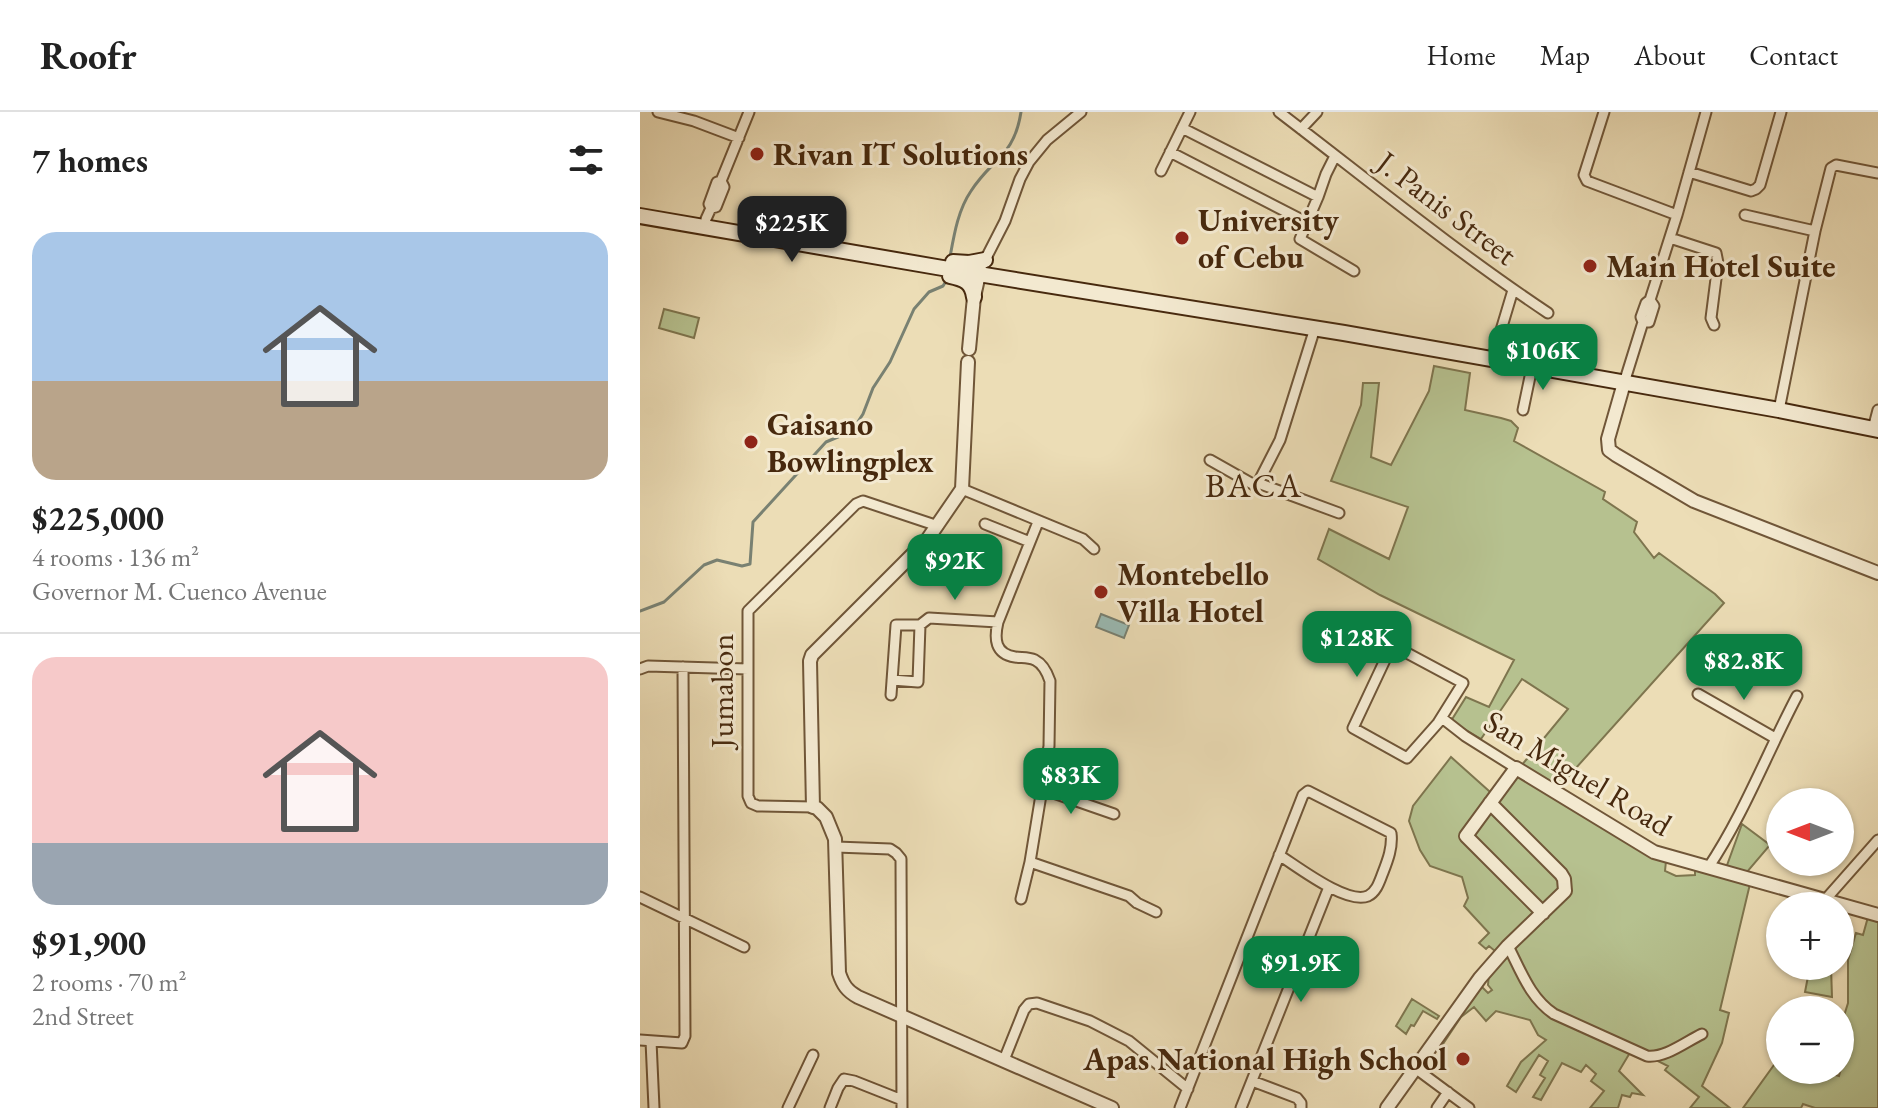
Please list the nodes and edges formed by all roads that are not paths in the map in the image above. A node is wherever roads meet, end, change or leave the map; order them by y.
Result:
1 (658, 112) edge
2 (749, 112) edge
3 (1190, 112) edge
4 (1279, 112) edge
5 (1317, 112) edge
6 (1604, 112) edge
7 (1706, 112) edge
8 (1781, 112) edge
9 (1078, 114) edge
10 (1182, 128) junction
11 (1301, 129) junction
12 (739, 138) junction
13 (1170, 152) junction
14 (1335, 156) junction
15 (1161, 171) dead end
16 (1689, 172) junction
17 (1878, 173) edge
18 (1318, 197) junction
19 (640, 207) edge
20 (708, 213) junction
21 (1677, 215) junction
22 (1745, 215) dead end
23 (640, 216) edge
24 (1306, 222) junction
25 (640, 224) edge
26 (1815, 231) junction
27 (1670, 238) junction
28 (819, 247) junction
29 (869, 255) junction
30 (924, 265) junction
31 (982, 267) junction
32 (958, 270) junction
33 (1354, 271) dead end
34 (1513, 290) junction
35 (974, 297) junction
36 (1548, 313) dead end
37 (1714, 325) dead end
38 (1315, 328) junction
39 (1492, 360) junction
40 (1532, 367) junction
41 (1624, 383) junction
42 (1523, 410) dead end
43 (1779, 410) junction
44 (1878, 410) edge
45 (1876, 430) edge
46 (1210, 460) dead end
47 (1258, 483) junction
48 (962, 489) junction
49 (1339, 513) dead end
50 (1038, 522) junction
51 (985, 524) dead end
52 (938, 526) junction
53 (1030, 542) junction
54 (1094, 549) dead end
55 (1878, 573) edge
56 (998, 622) junction
57 (920, 625) junction
58 (683, 667) junction
59 (640, 669) edge
60 (748, 669) junction
61 (892, 680) junction
62 (1698, 694) dead end
63 (891, 695) dead end
64 (1797, 696) dead end
65 (1442, 718) junction
66 (1775, 738) junction
67 (1516, 768) junction
68 (1042, 789) junction
69 (1490, 803) junction
70 (813, 807) junction
71 (1114, 814) dead end
72 (1878, 840) edge
73 (836, 847) junction
74 (1279, 855) junction
75 (1030, 862) junction
76 (1708, 868) junction
77 (1329, 887) junction
78 (1796, 892) edge
79 (1832, 892) edge
80 (640, 897) edge
81 (1021, 899) dead end
82 (1854, 908) edge
83 (1156, 912) dead end
84 (1543, 913) junction
85 (1878, 914) edge
86 (684, 919) junction
87 (1508, 946) junction
88 (744, 947) dead end
89 (900, 1014) junction
90 (1702, 1034) dead end
91 (640, 1040) edge
92 (651, 1041) junction
93 (813, 1055) dead end
94 (1004, 1060) junction
95 (1415, 1068) junction
96 (1252, 1081) junction
97 (1188, 1089) junction
98 (1448, 1092) junction
99 (904, 1105) edge
100 (654, 1108) edge
101 (788, 1108) edge
102 (830, 1108) edge
103 (1112, 1108) edge
104 (1180, 1108) edge
105 (1241, 1108) edge
106 (1301, 1108) edge
107 (1387, 1108) edge
108 (1437, 1108) edge
109 (1469, 1108) edge

1 - 12 street
2 - 12 street
3 - 10 street
4 - 11 street, J. Panis Street
5 - 11 street
6 - 21 street
7 - 16 street
8 - 16 street
9 - 31 street
10 - 13 street
10 - 18 street
11 - 14 street, J. Panis Street
12 - 20 street
13 - 15 street
13 - 24 street
14 - 18 street
14 - 34 street, J. Panis Street
16 - 21 street
17 - 26 street
18 - 24 street
19 - 20 main road
20 - 28 main road
21 - 27 street
22 - 26 street
23 - 28 main road
24 - 33 street
25 - 28 main road
26 - 43 street
27 - 37 street
27 - 41 street
28 - 29 main road
29 - 30 main road
29 - 30 main road
30 - 32 main road
31 - 32 main road
31 - 35 street
31 - 38 main road
32 - 35 main road
34 - 36 street, J. Panis Street
34 - 39 street
35 - 48 street
38 - 39 main road
38 - 47 street
39 - 40 main road
40 - 41 main road
40 - 42 street
41 - 43 main road
41 - 55 street
43 - 45 main road
44 - 45 street
46 - 47 street
47 - 49 street
48 - 50 street
48 - 52 street
50 - 53 street
50 - 54 street
51 - 53 street
52 - 60 street, Jumabon
52 - 70 street
53 - 56 street
56 - 57 street
56 - 68 street
57 - 61 street
57 - 61 street
58 - 59 street
58 - 60 street
58 - 86 street
60 - 70 street, Jumabon
61 - 63 street
62 - 66 street
64 - 66 street
65 - 65 street
65 - 67 street, San Miguel Road
66 - 76 street
67 - 69 street
67 - 76 street, San Miguel Road
68 - 71 street
68 - 75 street
69 - 84 street
69 - 84 street
70 - 73 street
72 - 79 street
73 - 89 street
73 - 89 street
74 - 77 street
74 - 77 street
74 - 97 street
75 - 81 street
75 - 83 street
76 - 78 street, San Miguel Road
77 - 96 street
80 - 86 street
82 - 85 street, San Miguel Road
84 - 87 street
86 - 88 street
86 - 92 street
87 - 90 street
87 - 95 street
89 - 94 street
89 - 99 street
91 - 92 street
92 - 100 street
93 - 101 street
94 - 97 street
94 - 103 street
95 - 98 street
95 - 107 street
96 - 105 street
96 - 106 street
97 - 104 street
98 - 108 street
98 - 109 street
99 - 102 street

